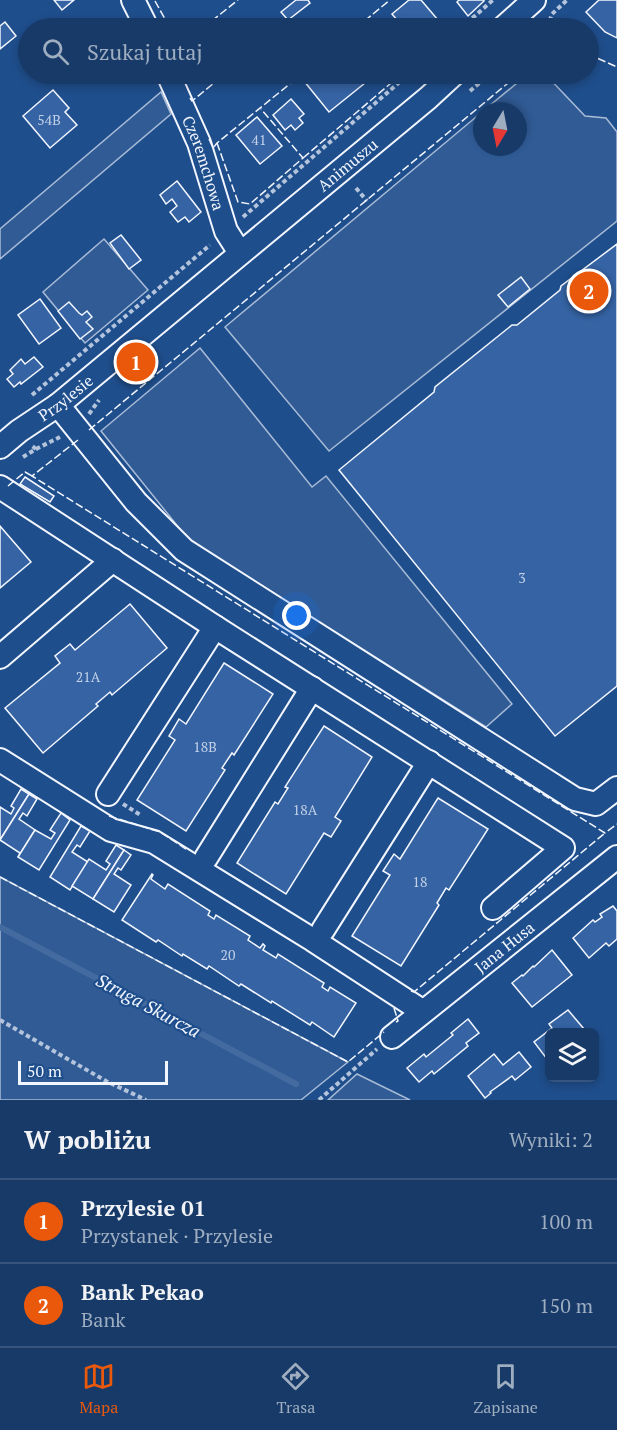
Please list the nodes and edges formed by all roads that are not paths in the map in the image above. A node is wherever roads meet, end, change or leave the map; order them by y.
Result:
1 (133, 0) edge
2 (534, 0) edge
3 (142, 18) edge
4 (514, 18) edge
5 (172, 84) edge
6 (443, 84) edge
7 (240, 253) junction
8 (57, 405) junction
9 (0, 447) edge
10 (1, 489) edge
11 (112, 560) junction
12 (215, 627) junction
13 (0, 657) edge
14 (312, 688) junction
15 (0, 760) edge
16 (429, 762) junction
17 (617, 788) edge
18 (108, 794) dead end
19 (617, 857) edge
20 (206, 858) dead end
21 (492, 908) dead end
22 (323, 930) dead end
23 (422, 1011) junction
24 (392, 1037) road end

1 - 3 street
2 - 4 street
5 - 7 street, Czeremchowa
6 - 7 street, Animuszu
7 - 8 street, Przylesie
8 - 9 street, Przylesie
8 - 17 street
10 - 11 street
11 - 12 street
11 - 13 street
12 - 14 street
12 - 18 street
14 - 16 street
14 - 20 street
15 - 23 street
16 - 21 street
16 - 22 street
19 - 23 street, Jana Husa
23 - 24 street, Jana Husa

